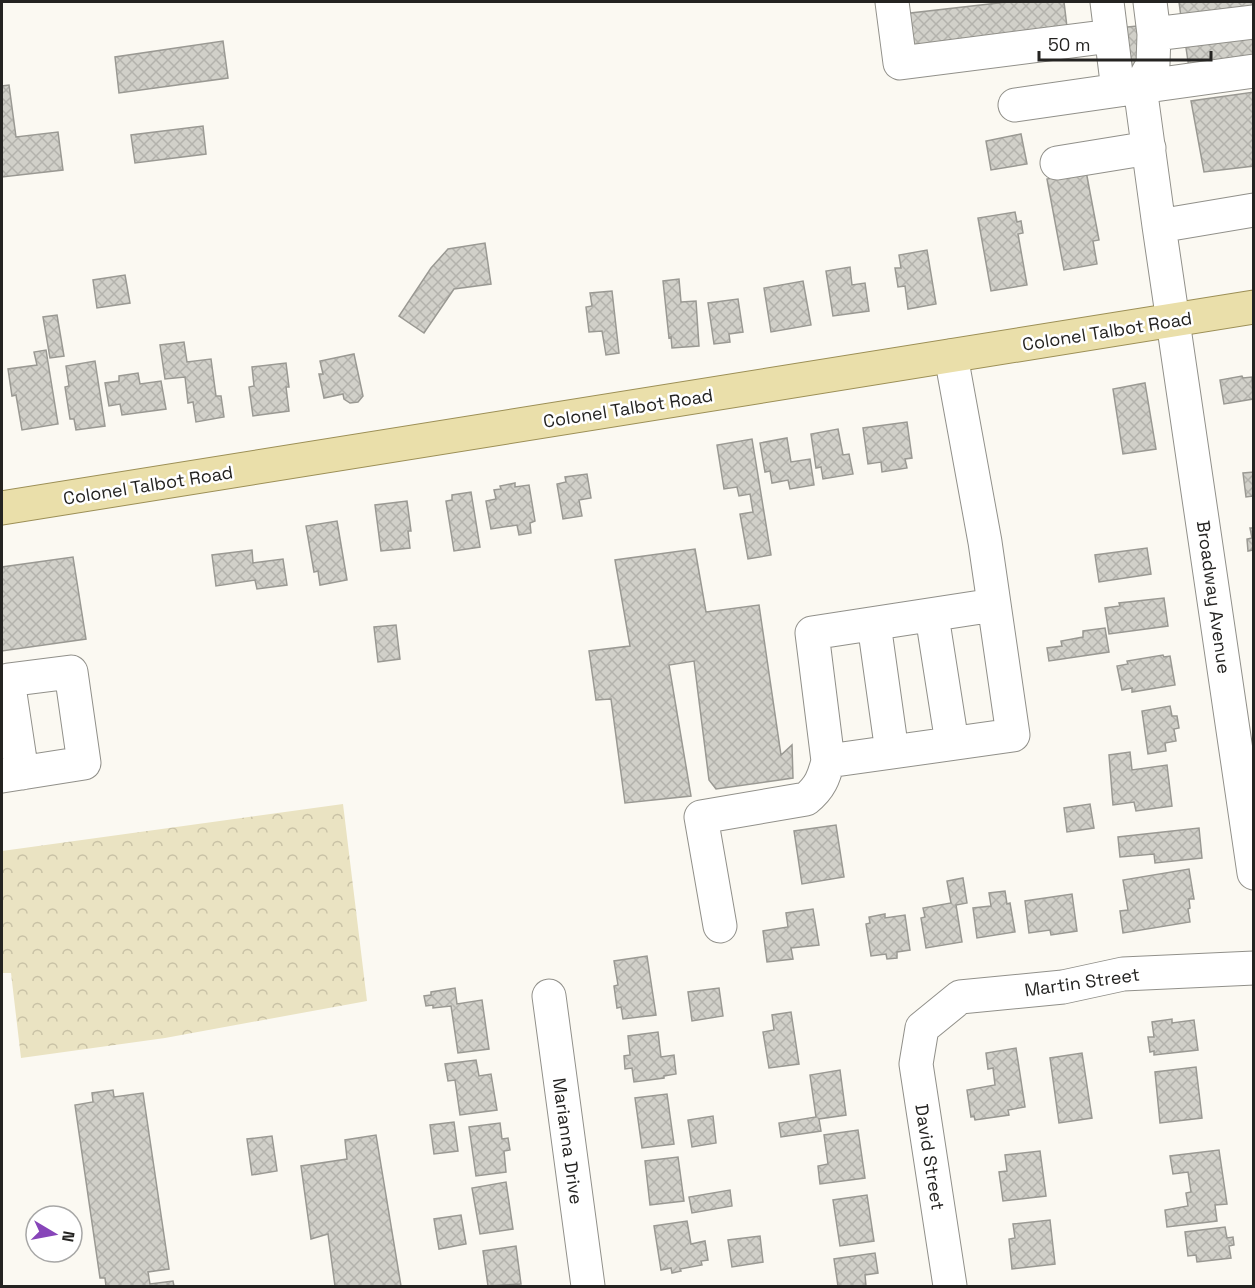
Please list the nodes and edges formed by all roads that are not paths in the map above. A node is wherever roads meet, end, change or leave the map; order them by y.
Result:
1 (892, 2) edge
2 (1107, 2) edge
3 (1150, 2) edge
4 (1254, 22) edge
5 (1154, 34) junction
6 (1111, 36) junction
7 (1254, 71) edge
8 (1129, 88) junction
9 (1015, 105) dead end
10 (1149, 148) junction
11 (1058, 162) dead end
12 (1254, 210) edge
13 (1159, 226) junction
14 (1254, 307) edge
15 (1174, 321) junction
16 (951, 356) junction
17 (2, 508) edge
18 (994, 605) junction
19 (932, 616) junction
20 (874, 624) junction
21 (952, 743) junction
22 (892, 752) junction
23 (828, 761) junction
24 (1254, 873) edge
25 (720, 926) dead end
26 (1254, 968) edge
27 (549, 996) dead end
28 (922, 1028) joint
29 (588, 1287) edge
30 (950, 1287) edge

1 - 6 street
2 - 6 street, Broadway Avenue
3 - 5 street
4 - 5 street
5 - 8 street
6 - 8 street, Broadway Avenue
7 - 8 street
8 - 9 street
8 - 10 street, Broadway Avenue
10 - 11 street
10 - 13 street, Broadway Avenue
12 - 13 street
13 - 15 street, Broadway Avenue
14 - 15 main road, Colonel Talbot Road
15 - 16 main road, Colonel Talbot Road
15 - 24 street, Broadway Avenue
16 - 17 main road, Colonel Talbot Road
16 - 18 street
18 - 19 street
18 - 21 street
19 - 20 street
19 - 21 street
20 - 22 street
20 - 23 street
21 - 22 street
22 - 23 street
23 - 25 street
26 - 28 street, Martin Street
27 - 29 street, Marianna Drive
28 - 30 street, David Street

